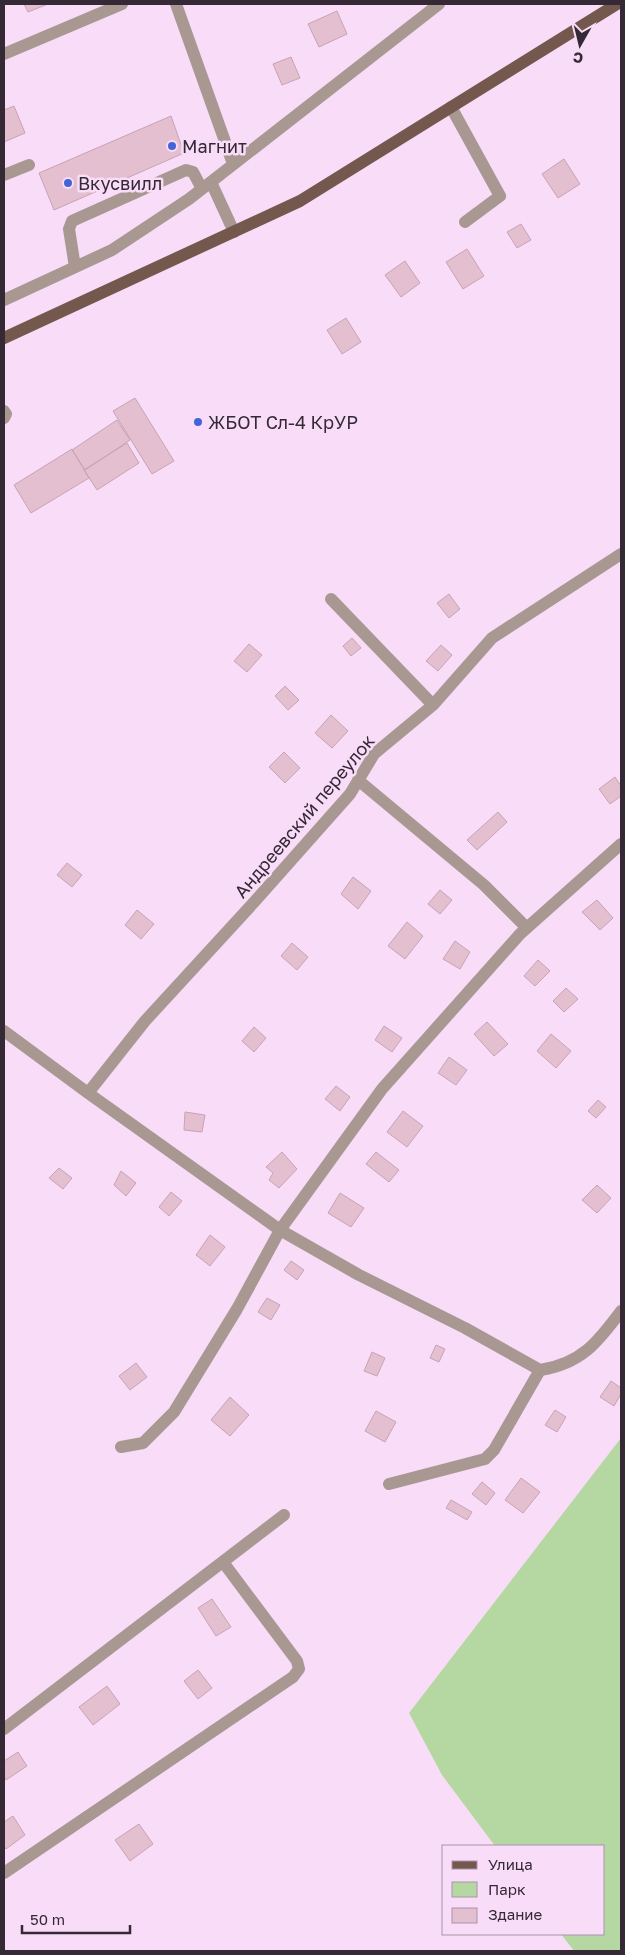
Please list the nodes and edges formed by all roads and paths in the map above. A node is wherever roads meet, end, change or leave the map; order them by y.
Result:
1 (122, 4) edge
2 (176, 4) edge
3 (439, 4) edge
4 (618, 4) edge
5 (4, 54) edge
6 (451, 107) junction
7 (233, 164) junction
8 (29, 165) dead end
9 (4, 176) edge
10 (206, 185) junction
11 (465, 222) dead end
12 (234, 232) junction
13 (75, 267) junction
14 (4, 300) edge
15 (4, 338) edge
16 (4, 411) edge
17 (4, 418) edge
18 (621, 554) edge
19 (331, 599) dead end
20 (433, 705) junction
21 (358, 780) junction
22 (621, 844) edge
23 (527, 928) junction
24 (4, 1030) edge
25 (88, 1093) junction
26 (280, 1230) junction
27 (621, 1311) edge
28 (540, 1370) junction
29 (121, 1447) dead end
30 (389, 1484) dead end
31 (284, 1516) dead end
32 (223, 1562) junction
33 (4, 1729) edge
34 (4, 1873) edge

1 - 5 street
2 - 7 street
3 - 7 street
4 - 6 main road
6 - 11 street
6 - 12 main road
7 - 10 street
8 - 9 street
10 - 12 street
10 - 13 street
10 - 13 street
12 - 15 main road
13 - 14 street
16 - 17 street
18 - 20 street, Андреевский переулок
19 - 20 street
20 - 21 street, Андреевский переулок
21 - 23 street
21 - 25 street, Андреевский переулок
22 - 23 street
23 - 26 street
24 - 25 street
25 - 26 street
26 - 28 street
26 - 29 street
27 - 28 street
28 - 30 street
31 - 32 street
32 - 33 street
32 - 34 street

